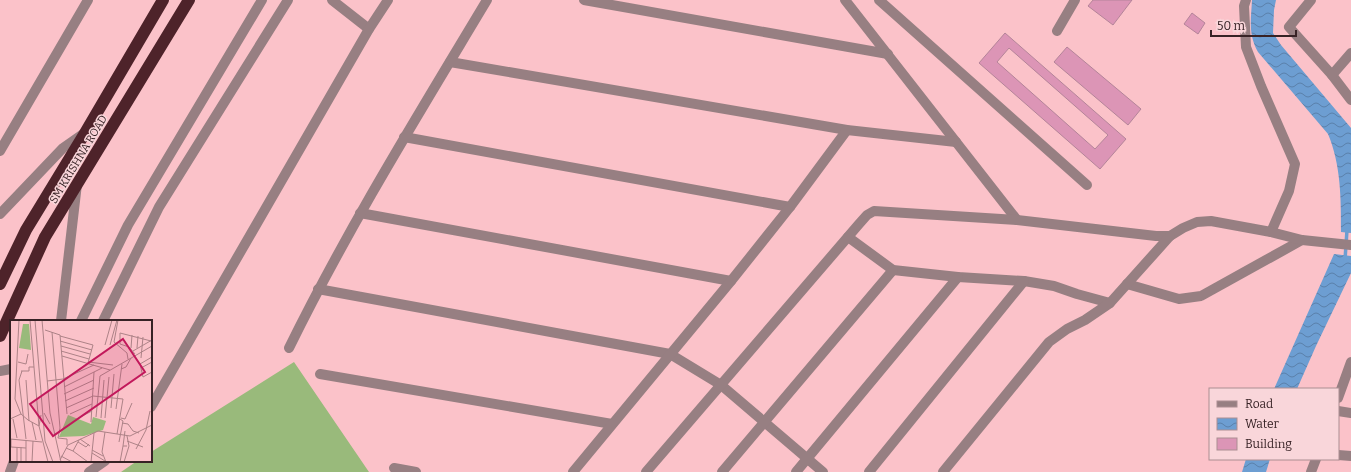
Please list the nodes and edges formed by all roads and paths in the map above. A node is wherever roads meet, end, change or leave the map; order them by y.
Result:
1 (88, 0) edge
2 (163, 0) edge
3 (189, 0) edge
4 (262, 0) edge
5 (288, 0) edge
6 (332, 0) edge
7 (388, 0) edge
8 (487, 0) edge
9 (584, 0) edge
10 (845, 0) edge
11 (878, 0) edge
12 (1075, 0) edge
13 (1246, 0) edge
14 (1311, 0) edge
15 (369, 29) junction
16 (1057, 31) dead end
17 (1351, 53) edge
18 (888, 54) junction
19 (450, 62) junction
20 (1332, 75) junction
21 (1351, 100) edge
22 (847, 130) junction
23 (85, 133) junction
24 (404, 138) junction
25 (956, 142) junction
26 (0, 151) edge
27 (77, 184) junction
28 (1087, 185) dead end
29 (790, 206) junction
30 (360, 213) junction
31 (0, 214) edge
32 (1017, 220) junction
33 (1271, 232) junction
34 (1170, 236) junction
35 (848, 237) junction
36 (1302, 240) junction
37 (1351, 245) edge
38 (893, 270) junction
39 (958, 277) junction
40 (1024, 280) junction
41 (730, 281) junction
42 (0, 284) edge
43 (1127, 284) junction
44 (318, 289) junction
45 (1110, 302) junction
46 (61, 320) edge
47 (81, 320) edge
48 (104, 320) edge
49 (0, 336) edge
50 (289, 348) dead end
51 (670, 354) junction
52 (1351, 362) edge
53 (10, 369) edge
54 (0, 371) edge
55 (320, 374) dead end
56 (721, 385) junction
57 (1339, 395) edge
58 (152, 405) edge
59 (1339, 411) edge
60 (1351, 412) edge
61 (764, 421) junction
62 (612, 424) junction
63 (1339, 455) edge
64 (1351, 456) edge
65 (808, 459) junction
66 (1316, 460) edge
67 (14, 462) edge
68 (104, 462) edge
69 (394, 468) dead end
70 (10, 472) edge
71 (89, 472) edge
72 (416, 472) edge
73 (573, 472) edge
74 (646, 472) edge
75 (722, 472) edge
76 (796, 472) edge
77 (823, 472) edge
78 (869, 472) edge
79 (943, 472) edge
80 (1311, 472) edge

1 - 26 street
2 - 23 highway, SM KRISHNA ROAD
3 - 27 highway, SM KRISHNA ROAD
4 - 47 street
5 - 48 street
6 - 15 street
7 - 15 street
8 - 19 street
9 - 18 street
10 - 18 street
11 - 28 street
12 - 16 street
13 - 33 street
14 - 20 street
15 - 58 street
17 - 20 street
18 - 25 street
19 - 22 street
19 - 24 street
20 - 21 street
22 - 25 street
22 - 29 street
23 - 31 street
23 - 42 highway, SM KRISHNA ROAD
24 - 29 street
24 - 30 street
25 - 32 street
27 - 46 street
27 - 49 highway, SM KRISHNA ROAD
29 - 41 street
30 - 41 street
30 - 44 street
32 - 34 street
32 - 35 street
33 - 34 street
33 - 36 street
34 - 43 street
35 - 38 street
35 - 56 street
36 - 37 street
36 - 43 street
38 - 39 street
38 - 61 street
39 - 40 street
39 - 65 street
40 - 45 street
40 - 78 street
41 - 51 street
43 - 45 street
44 - 50 street
44 - 51 street
45 - 79 street
51 - 56 street
51 - 62 street
52 - 57 street
53 - 54 street
55 - 62 street
56 - 61 street
56 - 74 street
59 - 60 street
61 - 65 street
61 - 75 street
62 - 73 street
63 - 64 street
65 - 76 street
65 - 77 street
66 - 80 street
67 - 70 street
68 - 71 street
69 - 72 street

